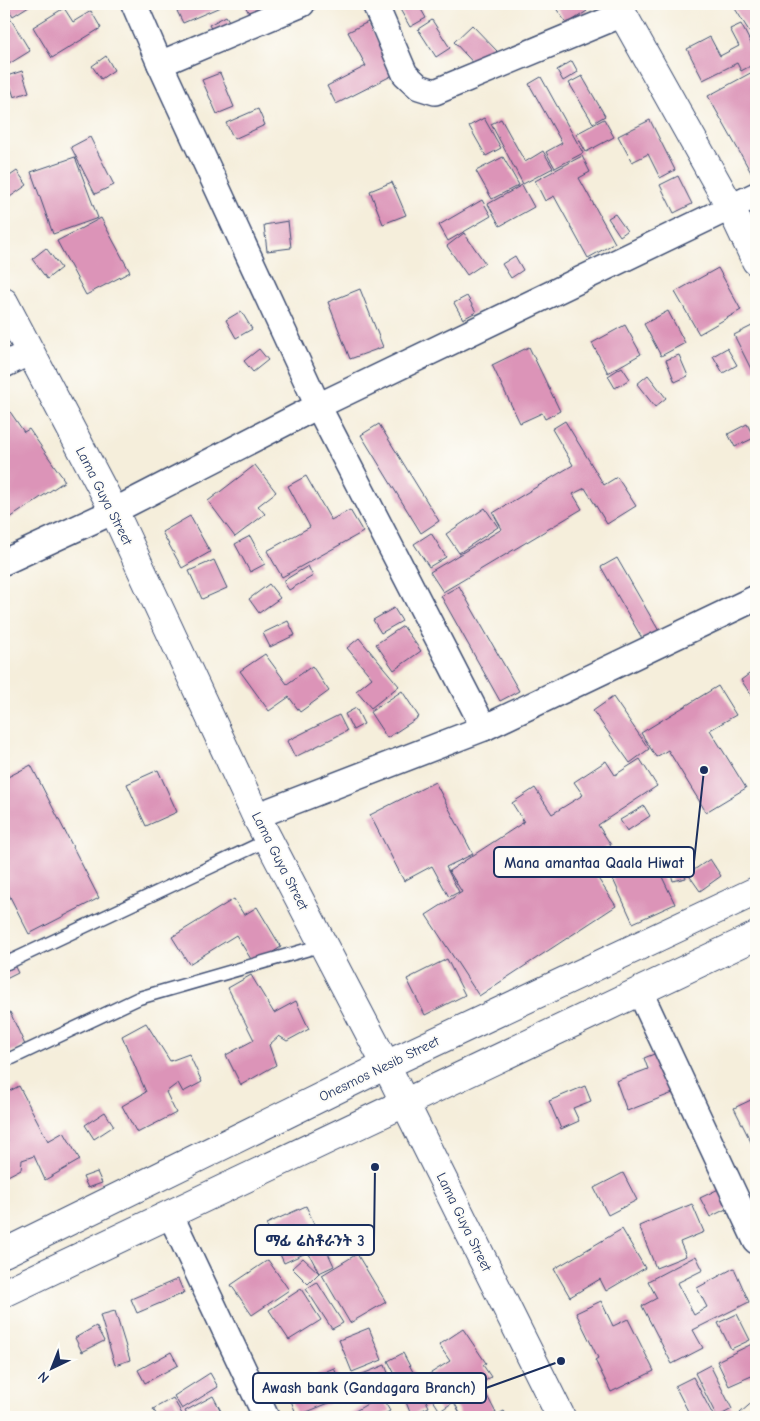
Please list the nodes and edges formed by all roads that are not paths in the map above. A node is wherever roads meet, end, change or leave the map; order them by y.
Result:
1 (134, 4) edge
2 (302, 4) edge
3 (375, 4) edge
4 (620, 9) edge
5 (160, 64) junction
6 (756, 195) edge
7 (731, 208) junction
8 (756, 261) edge
9 (4, 302) edge
10 (30, 352) junction
11 (4, 365) edge
12 (318, 406) junction
13 (114, 511) junction
14 (4, 562) edge
15 (756, 598) edge
16 (484, 728) junction
17 (256, 816) junction
18 (268, 840) junction
19 (756, 891) edge
20 (756, 936) edge
21 (323, 945) junction
22 (7, 963) dead end
23 (640, 992) junction
24 (12, 1058) dead end
25 (386, 1065) junction
26 (404, 1103) junction
27 (170, 1214) junction
28 (756, 1241) edge
29 (4, 1253) edge
30 (4, 1293) edge
31 (266, 1417) edge
32 (561, 1417) edge

1 - 5 street
2 - 5 street
3 - 4 street
4 - 7 street
5 - 12 street
6 - 7 street
7 - 8 street
7 - 12 street
9 - 10 street, Lama Guya Street
10 - 11 street
10 - 13 street, Lama Guya Street
12 - 13 street
12 - 16 street
13 - 14 street
13 - 17 street, Lama Guya Street
15 - 16 street
16 - 17 street
17 - 18 street, Lama Guya Street
18 - 21 street, Lama Guya Street
18 - 22 lane
19 - 25 street, Onesmos Nesib Street
20 - 23 street
21 - 24 lane
21 - 25 street, Lama Guya Street
23 - 26 street
23 - 28 street
25 - 26 street, Lama Guya Street
25 - 29 street, Onesmos Nesib Street
26 - 27 street
26 - 32 street, Lama Guya Street
27 - 30 street
27 - 31 street

